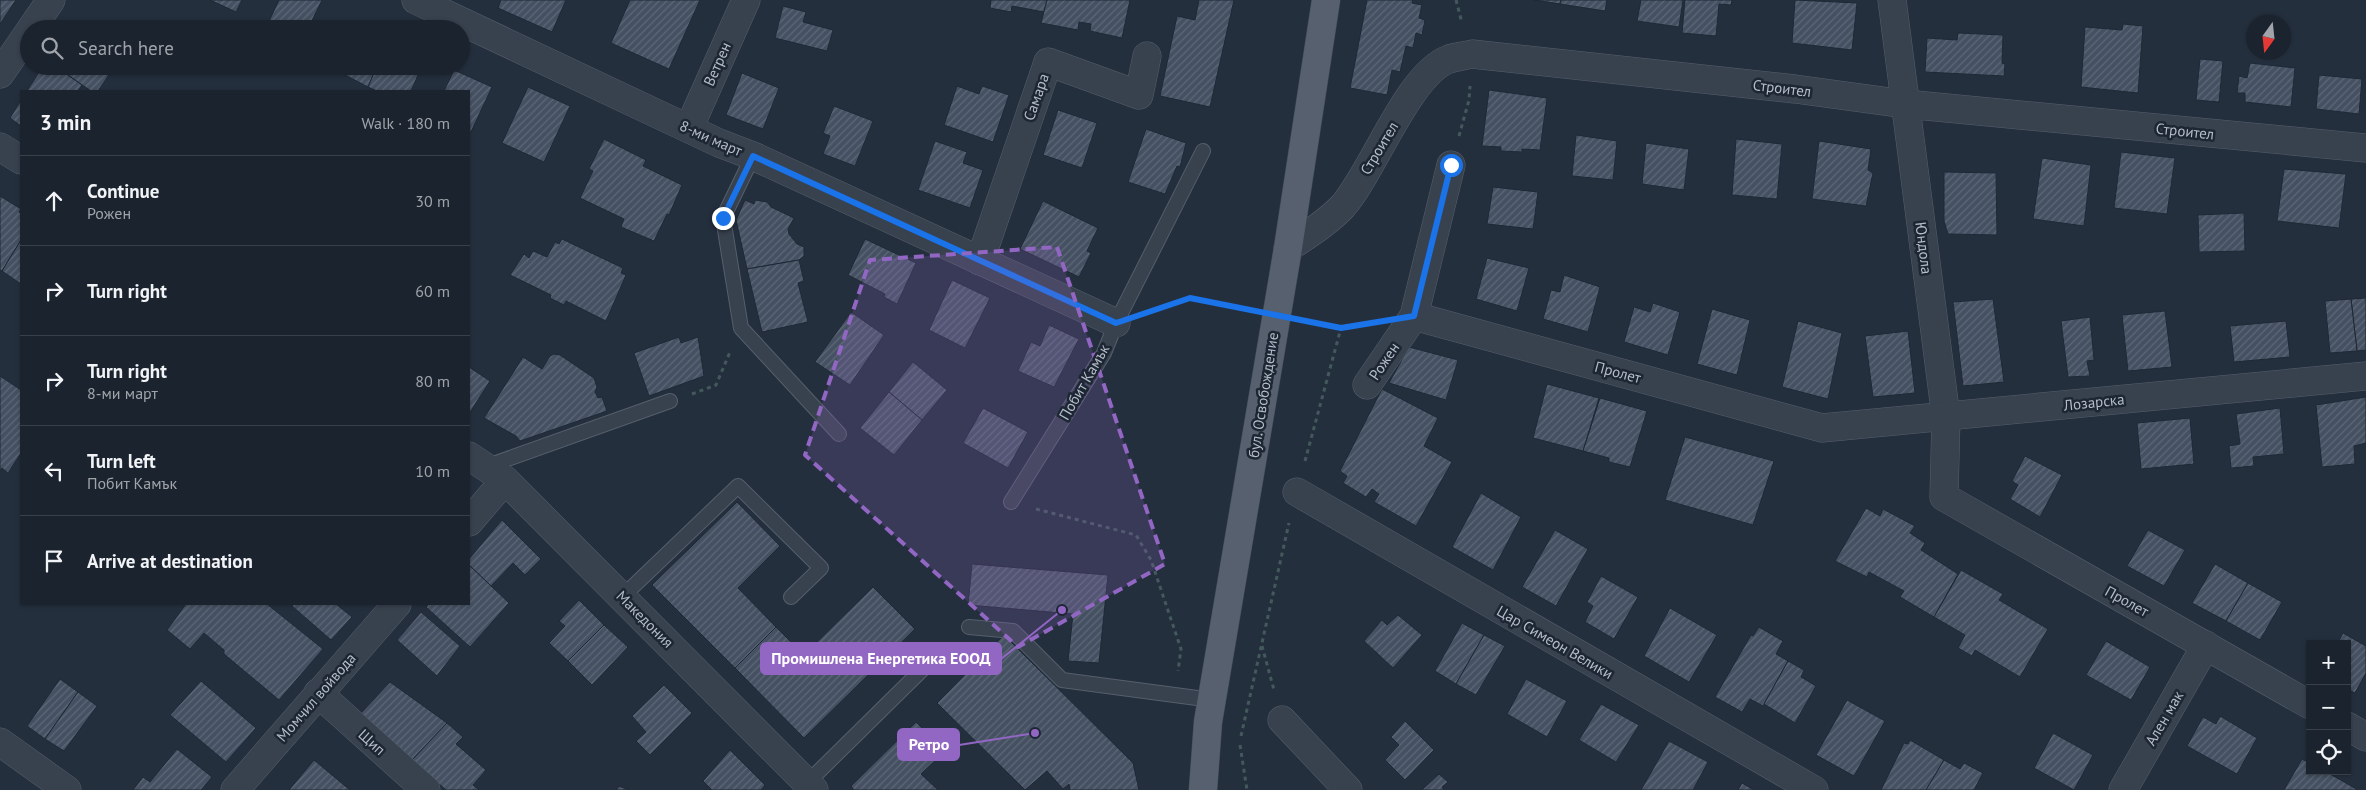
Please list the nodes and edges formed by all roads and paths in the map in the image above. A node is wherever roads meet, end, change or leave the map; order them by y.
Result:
1 (51, 0) edge
2 (416, 0) edge
3 (746, 0) edge
4 (1326, 0) edge
5 (1892, 0) edge
6 (37, 20) edge
7 (459, 20) edge
8 (470, 25) edge
9 (20, 45) edge
10 (1472, 54) junction
11 (1147, 56) dead end
12 (0, 74) edge
13 (1905, 104) junction
14 (689, 128) junction
15 (0, 147) edge
16 (2366, 148) edge
17 (1203, 151) dead end
18 (753, 156) junction
19 (20, 159) edge
20 (1451, 165) joint
21 (1288, 248) junction
22 (980, 261) junction
23 (1414, 316) junction
24 (1116, 323) junction
25 (741, 328) junction
26 (1341, 328) junction
27 (2366, 376) edge
28 (1367, 385) dead end
29 (670, 401) joint
30 (1946, 417) junction
31 (1822, 428) joint
32 (839, 434) dead end
33 (486, 468) edge
34 (1297, 492) junction
35 (1944, 497) joint
36 (1011, 502) joint
37 (470, 519) edge
38 (622, 597) junction
39 (791, 597) dead end
40 (396, 605) edge
41 (969, 627) dead end
42 (1262, 644) junction
43 (2206, 645) junction
44 (938, 654) dead end
45 (318, 693) junction
46 (1175, 695) junction
47 (1212, 700) junction
48 (2306, 702) edge
49 (1282, 720) joint
50 (2351, 728) edge
51 (2366, 737) edge
52 (0, 742) edge
53 (808, 788) edge
54 (67, 790) edge
55 (235, 790) edge
56 (426, 790) edge
57 (1203, 790) edge
58 (1248, 790) edge
59 (1348, 790) edge
60 (1814, 790) edge
61 (2123, 790) edge

1 - 6 street
2 - 7 street, 8-ми март
3 - 14 street, Ветрен
4 - 21 main road, бул. Освобождение
5 - 13 street, Юндола
8 - 14 street, 8-ми март
9 - 12 street
10 - 13 street, Строител
10 - 20 path
10 - 21 street, Строител
11 - 22 street, Самара
13 - 16 street, Строител
13 - 30 street, Юндола
14 - 18 street, 8-ми март
15 - 19 street
17 - 24 lane, Побит Камък
18 - 22 street, 8-ми март
18 - 25 lane
20 - 23 street, Рожен
21 - 47 main road, бул. Освобождение
22 - 24 street, 8-ми март
23 - 26 path
23 - 28 street, Рожен
23 - 31 street, Пролет
24 - 26 path, bridge
24 - 36 lane, Побит Камък
25 - 29 path
25 - 32 lane
26 - 34 path
27 - 30 street, Лозарска
29 - 33 lane
30 - 31 street, Лозарска
30 - 35 street, Юндола
33 - 37 street
33 - 38 street, Македония
34 - 42 path
34 - 60 street, Цар Симеон Велики
35 - 43 street, Пролет
36 - 46 path
38 - 39 lane
38 - 53 street, Македония
40 - 45 street, Момчил войвода
41 - 46 lane
42 - 49 path
42 - 58 path
43 - 48 street, Пролет
43 - 61 street, Ален мак
44 - 53 lane
45 - 55 street, Момчил войвода
45 - 56 street, Щип
46 - 47 lane
47 - 57 main road, бул. Освобождение
49 - 59 street
50 - 51 street
52 - 54 street

